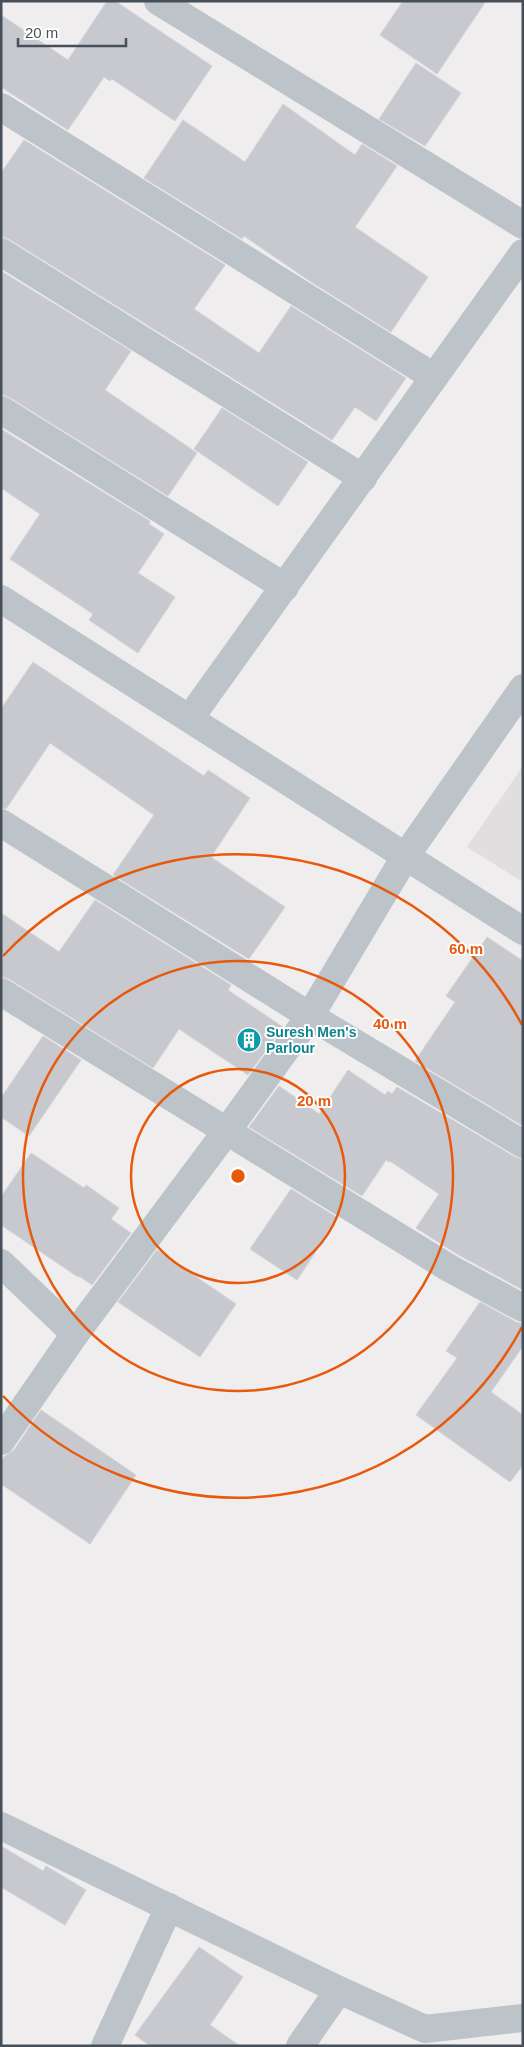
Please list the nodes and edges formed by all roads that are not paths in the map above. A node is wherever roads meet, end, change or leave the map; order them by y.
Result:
1 (158, 1) edge
2 (1, 107) edge
3 (523, 225) edge
4 (1, 252) edge
5 (523, 253) edge
6 (434, 377) junction
7 (1, 410) edge
8 (362, 478) junction
9 (285, 587) junction
10 (1, 599) edge
11 (523, 688) edge
12 (190, 718) junction
13 (1, 823) edge
14 (405, 856) junction
15 (523, 931) edge
16 (1, 992) edge
17 (310, 1016) junction
18 (226, 1132) junction
19 (523, 1144) edge
20 (1, 1263) edge
21 (523, 1308) edge
22 (75, 1334) junction
23 (1, 1441) edge
24 (1, 1826) edge
25 (169, 1907) junction
26 (338, 1990) junction
27 (523, 2018) edge
28 (419, 2037) edge
29 (105, 2046) edge
30 (300, 2046) edge

1 - 3 street
2 - 6 street
4 - 8 street
5 - 6 street
6 - 8 street
7 - 9 street
8 - 9 street
9 - 12 street
10 - 12 street
11 - 14 street
12 - 14 street
13 - 17 street
14 - 15 street
14 - 17 street
16 - 18 street
17 - 18 street
17 - 19 street
18 - 21 street
18 - 22 street
20 - 22 street
22 - 23 street
24 - 25 street
25 - 26 street
25 - 29 street
26 - 28 street
26 - 30 street
27 - 28 street

